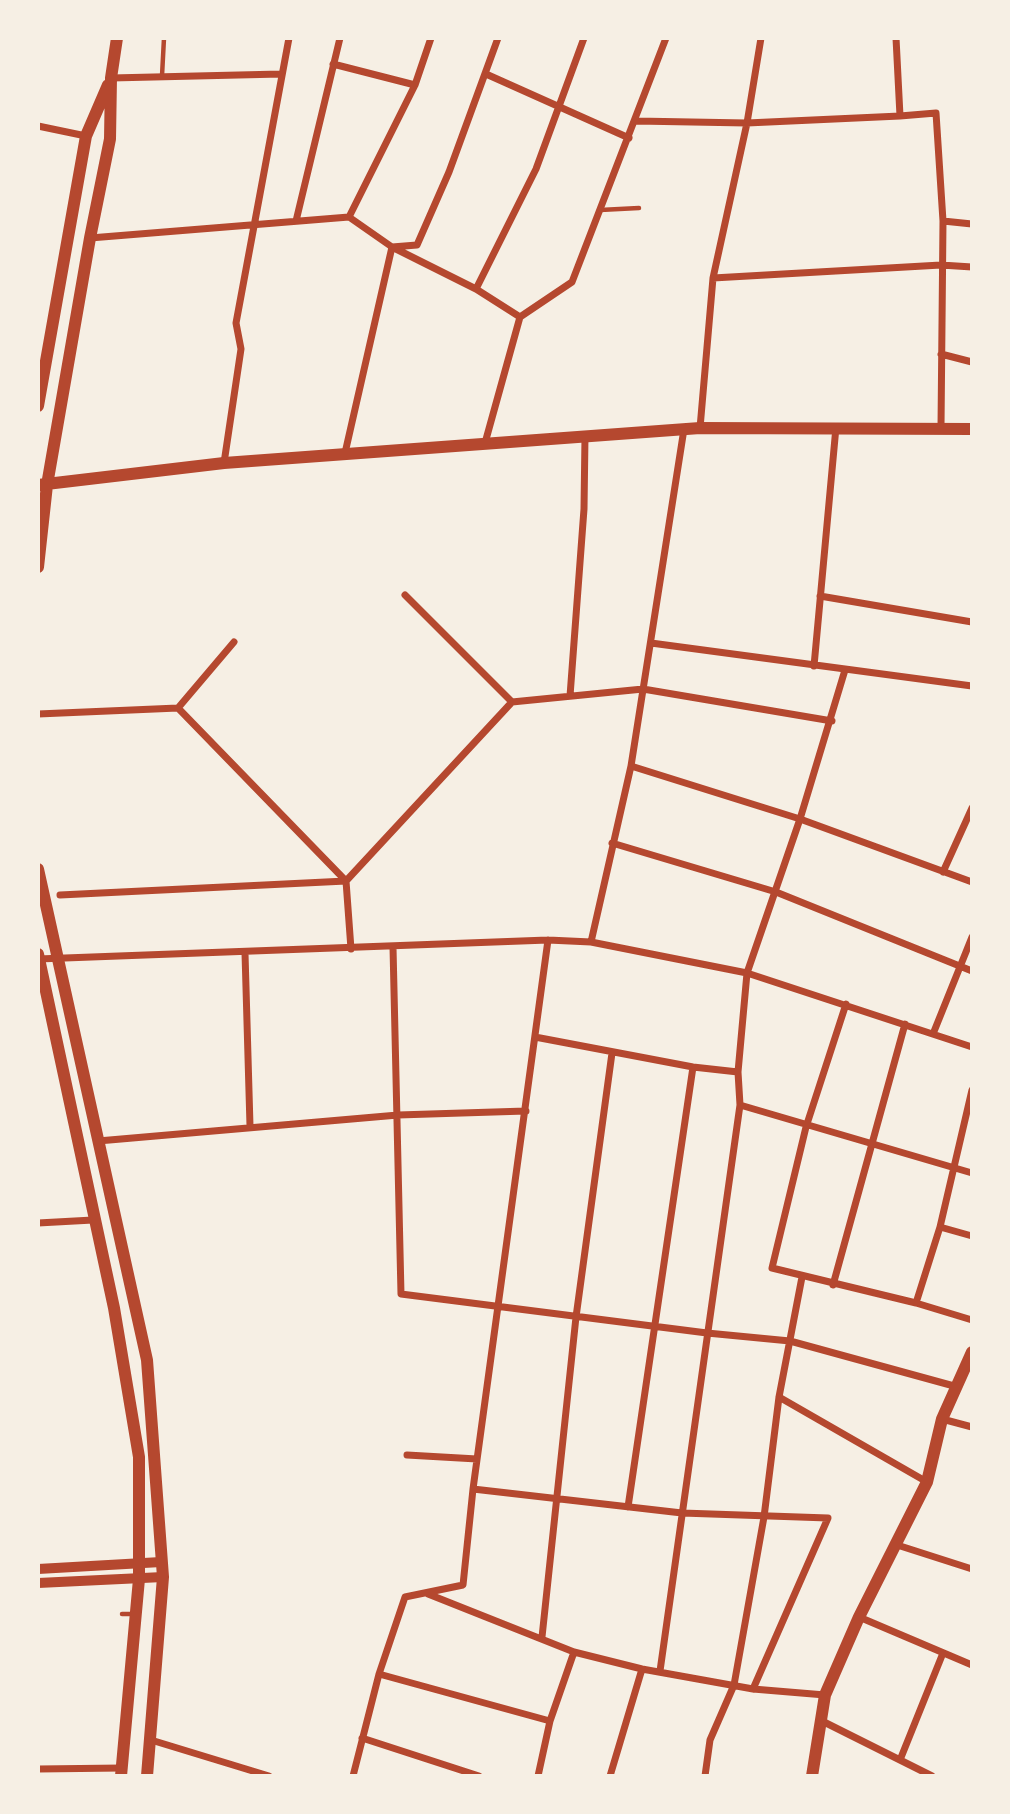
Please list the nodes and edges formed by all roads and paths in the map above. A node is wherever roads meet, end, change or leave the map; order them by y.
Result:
1 (117, 38) edge
2 (164, 38) edge
3 (289, 38) edge
4 (340, 38) edge
5 (431, 38) edge
6 (498, 38) edge
7 (584, 38) edge
8 (666, 38) edge
9 (761, 38) edge
10 (897, 38) edge
11 (333, 64) junction
12 (281, 74) junction
13 (486, 74) junction
14 (162, 77) junction
15 (111, 78) junction
16 (415, 85) junction
17 (559, 108) junction
18 (900, 116) junction
19 (636, 121) junction
20 (747, 123) junction
21 (38, 126) edge
22 (86, 136) junction
23 (629, 138) junction
24 (639, 208) dead end
25 (600, 210) junction
26 (349, 217) junction
27 (296, 221) junction
28 (943, 221) junction
29 (971, 224) edge
30 (252, 227) junction
31 (90, 238) junction
32 (392, 247) junction
33 (941, 265) junction
34 (971, 267) edge
35 (713, 278) junction
36 (476, 289) junction
37 (520, 317) junction
38 (941, 354) junction
39 (971, 362) edge
40 (38, 405) edge
41 (836, 426) junction
42 (941, 427) junction
43 (700, 428) junction
44 (684, 429) junction
45 (971, 429) edge
46 (584, 436) junction
47 (485, 443) junction
48 (345, 453) junction
49 (224, 463) junction
50 (43, 485) edge
51 (38, 567) edge
52 (405, 595) dead end
53 (820, 596) junction
54 (971, 622) edge
55 (234, 642) dead end
56 (651, 643) junction
57 (814, 666) junction
58 (845, 670) junction
59 (971, 686) edge
60 (643, 689) junction
61 (570, 696) junction
62 (512, 702) junction
63 (178, 708) junction
64 (38, 714) edge
65 (832, 721) junction
66 (631, 766) junction
67 (971, 808) edge
68 (800, 819) junction
69 (611, 843) junction
70 (38, 869) edge
71 (943, 872) junction
72 (346, 881) junction
73 (971, 882) edge
74 (776, 892) junction
75 (60, 895) dead end
76 (971, 937) edge
77 (548, 940) junction
78 (591, 942) junction
79 (393, 947) junction
80 (351, 949) junction
81 (245, 953) junction
82 (39, 957) edge
83 (60, 958) junction
84 (959, 967) junction
85 (971, 971) edge
86 (747, 973) junction
87 (846, 1004) junction
88 (905, 1024) junction
89 (933, 1034) junction
90 (534, 1037) junction
91 (971, 1047) edge
92 (612, 1053) junction
93 (693, 1067) junction
94 (738, 1072) junction
95 (971, 1090) edge
96 (740, 1105) junction
97 (526, 1111) junction
98 (969, 1114) edge
99 (398, 1115) junction
100 (250, 1126) junction
101 (806, 1127) junction
102 (98, 1141) junction
103 (872, 1144) junction
104 (954, 1167) junction
105 (971, 1173) edge
106 (93, 1220) junction
107 (38, 1223) edge
108 (940, 1227) junction
109 (971, 1236) edge
110 (802, 1277) junction
111 (833, 1285) junction
112 (916, 1303) junction
113 (498, 1306) junction
114 (576, 1317) junction
115 (971, 1320) edge
116 (654, 1327) junction
117 (707, 1333) junction
118 (790, 1341) junction
119 (971, 1352) edge
120 (954, 1386) junction
121 (779, 1397) junction
122 (942, 1419) junction
123 (971, 1427) edge
124 (407, 1455) dead end
125 (477, 1459) junction
126 (927, 1482) junction
127 (473, 1489) junction
128 (556, 1499) junction
129 (628, 1507) junction
130 (682, 1513) junction
131 (764, 1517) junction
132 (894, 1544) junction
133 (161, 1562) junction
134 (138, 1563) junction
135 (38, 1569) edge
136 (971, 1569) edge
137 (163, 1577) junction
138 (139, 1578) junction
139 (38, 1583) edge
140 (427, 1594) junction
141 (122, 1614) dead end
142 (136, 1614) junction
143 (859, 1617) junction
144 (542, 1637) junction
145 (574, 1652) junction
146 (943, 1653) junction
147 (971, 1665) edge
148 (642, 1669) junction
149 (660, 1671) junction
150 (379, 1674) junction
151 (734, 1685) junction
152 (753, 1689) junction
153 (825, 1695) junction
154 (550, 1721) junction
155 (822, 1721) junction
156 (362, 1738) junction
157 (151, 1740) junction
158 (900, 1760) junction
159 (38, 1769) edge
160 (121, 1772) edge
161 (147, 1776) edge
162 (270, 1776) edge
163 (353, 1776) edge
164 (479, 1776) edge
165 (538, 1776) edge
166 (610, 1776) edge
167 (705, 1776) edge
168 (812, 1776) edge
169 (932, 1776) edge

1 - 15 main road
2 - 14 lane
3 - 12 street
4 - 11 street
5 - 16 street
6 - 13 street
7 - 17 street
8 - 19 street
9 - 20 street
10 - 18 street
11 - 16 street
11 - 27 street
12 - 14 street
12 - 30 street
13 - 17 street
13 - 32 street
14 - 15 street
15 - 22 main road
15 - 31 main road
16 - 26 street
17 - 23 street
17 - 36 street
18 - 20 street
18 - 28 street
19 - 20 street
19 - 23 street
20 - 35 street
21 - 22 street
22 - 40 main road
23 - 25 street
24 - 25 lane
25 - 37 street
26 - 27 street
26 - 32 street
27 - 30 street
28 - 29 street
28 - 33 street
30 - 31 street
30 - 49 street
31 - 50 main road
32 - 36 street
32 - 48 street
33 - 34 street
33 - 35 street
33 - 38 street
35 - 43 street
36 - 37 street
37 - 47 street
38 - 39 street
38 - 42 street
41 - 42 main road
41 - 43 main road
41 - 53 street
42 - 45 main road
43 - 44 main road
44 - 46 main road
44 - 56 street
46 - 47 main road
46 - 61 street
47 - 48 main road
48 - 49 main road
49 - 50 main road
50 - 51 main road
52 - 62 street
53 - 54 street
53 - 57 street
55 - 63 street
56 - 57 street
56 - 60 street
57 - 58 street
58 - 59 street
58 - 65 street
60 - 61 street
60 - 65 street
60 - 66 street
61 - 62 street
62 - 72 street
63 - 64 street
63 - 72 street
65 - 68 street
66 - 68 street
66 - 69 street
67 - 71 street
68 - 71 street
68 - 74 street
69 - 74 street
69 - 78 street
70 - 83 main road
71 - 73 street
72 - 75 street
72 - 80 street
74 - 84 street
74 - 86 street
76 - 84 street
77 - 78 street
77 - 79 street
77 - 90 street
78 - 86 street
79 - 80 street
79 - 99 street
80 - 81 street
81 - 83 street
81 - 100 street
82 - 83 street
82 - 106 main road
83 - 102 main road
84 - 85 street
84 - 89 street
86 - 87 street
86 - 94 street
87 - 88 street
87 - 101 street
88 - 89 street
88 - 103 street
89 - 91 street
90 - 92 street
90 - 97 street
92 - 93 street
92 - 114 street
93 - 94 street
93 - 116 street
94 - 96 street
95 - 98 street
96 - 101 street
96 - 117 street
97 - 99 street
97 - 113 street
98 - 104 street
99 - 100 street
99 - 113 street
100 - 102 street
101 - 103 street
101 - 110 street
102 - 133 main road
103 - 104 street
103 - 111 street
104 - 105 street
104 - 108 street
106 - 107 street
106 - 134 main road
108 - 109 street
108 - 112 street
110 - 111 street
110 - 118 street
111 - 112 street
112 - 115 street
113 - 114 street
113 - 125 street
114 - 116 street
114 - 128 street
116 - 117 street
116 - 129 street
117 - 118 street
117 - 130 street
118 - 120 street
118 - 121 street
119 - 120 main road
120 - 122 main road
121 - 126 street
121 - 131 street
122 - 123 street
122 - 126 main road
124 - 125 street
125 - 127 street
126 - 132 main road
127 - 128 street
127 - 140 street
128 - 129 street
128 - 144 street
129 - 130 street
130 - 131 street
130 - 149 street
131 - 151 street
131 - 152 street
132 - 136 street
132 - 143 main road
133 - 134 street
133 - 137 main road
134 - 135 street
134 - 138 main road
137 - 138 street
137 - 157 main road
138 - 139 street
138 - 142 main road
140 - 144 street
140 - 150 street
141 - 142 lane
142 - 160 main road
143 - 146 street
143 - 153 main road
144 - 145 street
145 - 148 street
145 - 154 street
146 - 147 street
146 - 158 street
148 - 149 street
148 - 166 street
149 - 151 street
150 - 154 street
150 - 156 street
151 - 152 street
151 - 167 street
152 - 153 street
153 - 155 main road
154 - 165 street
155 - 158 street
155 - 168 main road
156 - 163 street
156 - 164 street
157 - 161 main road
157 - 162 street
158 - 169 street
159 - 160 street

